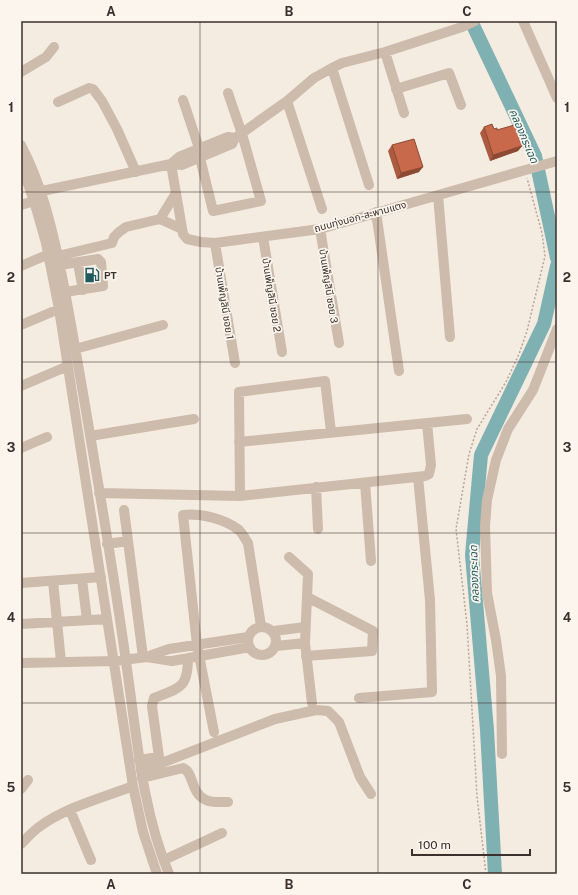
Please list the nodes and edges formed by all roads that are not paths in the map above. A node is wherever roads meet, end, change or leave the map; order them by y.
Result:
1 (475, 21) edge
2 (523, 21) edge
3 (54, 47) dead end
4 (385, 52) junction
5 (332, 68) junction
6 (21, 72) edge
7 (396, 89) junction
8 (228, 93) dead end
9 (557, 98) edge
10 (183, 100) dead end
11 (287, 101) junction
12 (58, 102) dead end
13 (461, 105) dead end
14 (404, 113) dead end
15 (238, 136) junction
16 (21, 145) edge
17 (200, 153) junction
18 (554, 162) edge
19 (21, 164) edge
20 (171, 164) junction
21 (136, 172) junction
22 (369, 185) dead end
23 (42, 191) junction
24 (176, 193) junction
25 (438, 196) junction
26 (34, 201) junction
27 (21, 205) edge
28 (322, 209) dead end
29 (376, 212) junction
30 (160, 219) junction
31 (320, 228) junction
32 (182, 229) junction
33 (263, 237) junction
34 (216, 243) junction
35 (56, 258) junction
36 (78, 263) junction
37 (21, 266) edge
38 (83, 290) junction
39 (66, 292) junction
40 (59, 309) junction
41 (21, 325) edge
42 (163, 325) dead end
43 (557, 329) edge
44 (450, 337) dead end
45 (339, 343) dead end
46 (75, 349) junction
47 (282, 352) dead end
48 (235, 363) dead end
49 (68, 366) junction
50 (399, 371) dead end
51 (21, 386) edge
52 (194, 419) dead end
53 (467, 419) dead end
54 (427, 423) junction
55 (331, 432) junction
56 (90, 436) junction
57 (47, 437) dead end
58 (238, 442) junction
59 (21, 448) edge
60 (418, 477) junction
61 (365, 483) junction
62 (316, 487) junction
63 (99, 493) junction
64 (240, 496) junction
65 (124, 510) dead end
66 (318, 529) dead end
67 (128, 541) junction
68 (107, 544) junction
69 (289, 557) dead end
70 (371, 561) dead end
71 (101, 577) junction
72 (82, 579) junction
73 (53, 581) junction
74 (21, 583) edge
75 (307, 597) junction
76 (107, 619) junction
77 (87, 620) junction
78 (57, 622) junction
79 (21, 624) edge
80 (261, 626) junction
81 (305, 627) junction
82 (274, 632) junction
83 (249, 642) junction
84 (305, 643) junction
85 (197, 644) junction
86 (276, 646) junction
87 (200, 656) junction
88 (306, 656) junction
89 (145, 657) junction
90 (188, 658) junction
91 (126, 660) junction
92 (114, 661) junction
93 (61, 662) junction
94 (21, 663) edge
95 (359, 698) dead end
96 (312, 703) dead end
97 (214, 732) dead end
98 (502, 754) dead end
99 (140, 760) junction
100 (142, 774) junction
101 (28, 780) dead end
102 (132, 786) junction
103 (21, 789) edge
104 (371, 794) dead end
105 (228, 802) dead end
106 (70, 810) junction
107 (222, 832) dead end
108 (21, 844) edge
109 (91, 860) dead end
110 (164, 860) junction
111 (157, 874) edge
112 (169, 874) edge

1 - 4 street
2 - 9 street
3 - 6 street
4 - 5 street
4 - 7 street
5 - 11 street
5 - 22 street
7 - 13 street
7 - 14 street
8 - 15 street
10 - 17 street
11 - 15 street
11 - 28 street
12 - 21 street
15 - 17 street
15 - 17 street
16 - 23 street
17 - 20 street
18 - 25 street, ถนนทุ่งนอก-สะพานแตง
19 - 26 street
20 - 21 street
20 - 24 street
21 - 23 street
23 - 35 street
24 - 30 street
24 - 32 street
25 - 29 street, ถนนทุ่งนอก-สะพานแตง
25 - 44 street
26 - 27 street
26 - 35 street
29 - 31 street, ถนนทุ่งนอก-สะพานแตง
29 - 50 street
30 - 32 street
30 - 35 street
31 - 33 street, ถนนทุ่งนอก-สะพานแตง
31 - 45 street, บ้านเพ็ญสินี ซอย 3
32 - 34 street, ถนนทุ่งนอก-สะพานแตง
33 - 34 street, ถนนทุ่งนอก-สะพานแตง
33 - 47 street, บ้านเพ็ญสินี ซอย 2
34 - 48 street, บ้านเพ็ญสินี ซอย 1
35 - 36 street
35 - 37 street
35 - 39 street
35 - 40 street
36 - 38 street
36 - 38 street
38 - 39 street
39 - 46 street
40 - 41 street
40 - 49 street
42 - 46 street
43 - 98 street
46 - 56 street
49 - 51 street
49 - 71 street
52 - 56 street
53 - 54 street
54 - 55 street
54 - 60 street
55 - 58 street
55 - 58 street
56 - 63 street
57 - 59 street
58 - 64 street
60 - 61 street
60 - 95 street
61 - 62 street
61 - 70 street
62 - 64 street
62 - 66 street
63 - 64 street
63 - 68 street
65 - 67 street
67 - 68 street
67 - 89 street
68 - 91 street
69 - 75 street
71 - 72 street
71 - 76 street
72 - 73 street
72 - 77 street
73 - 74 street
73 - 78 street
75 - 81 street
75 - 88 street
76 - 77 street
76 - 92 street
77 - 78 street
78 - 79 street
78 - 93 street
80 - 82 street
80 - 83 street
80 - 85 street
81 - 82 street
81 - 84 street
82 - 86 street
83 - 85 street
83 - 86 street
83 - 87 street
84 - 86 street
84 - 88 street
85 - 87 street
85 - 89 street
87 - 90 street
87 - 97 street
88 - 96 street
89 - 90 street
89 - 91 street
90 - 99 street
91 - 92 street
91 - 99 street
92 - 93 street
92 - 102 street
93 - 94 street
99 - 100 street
100 - 104 street
100 - 105 street
100 - 110 street
101 - 103 street
102 - 106 street
102 - 111 street
106 - 108 street
106 - 109 street
107 - 110 street
110 - 112 street

